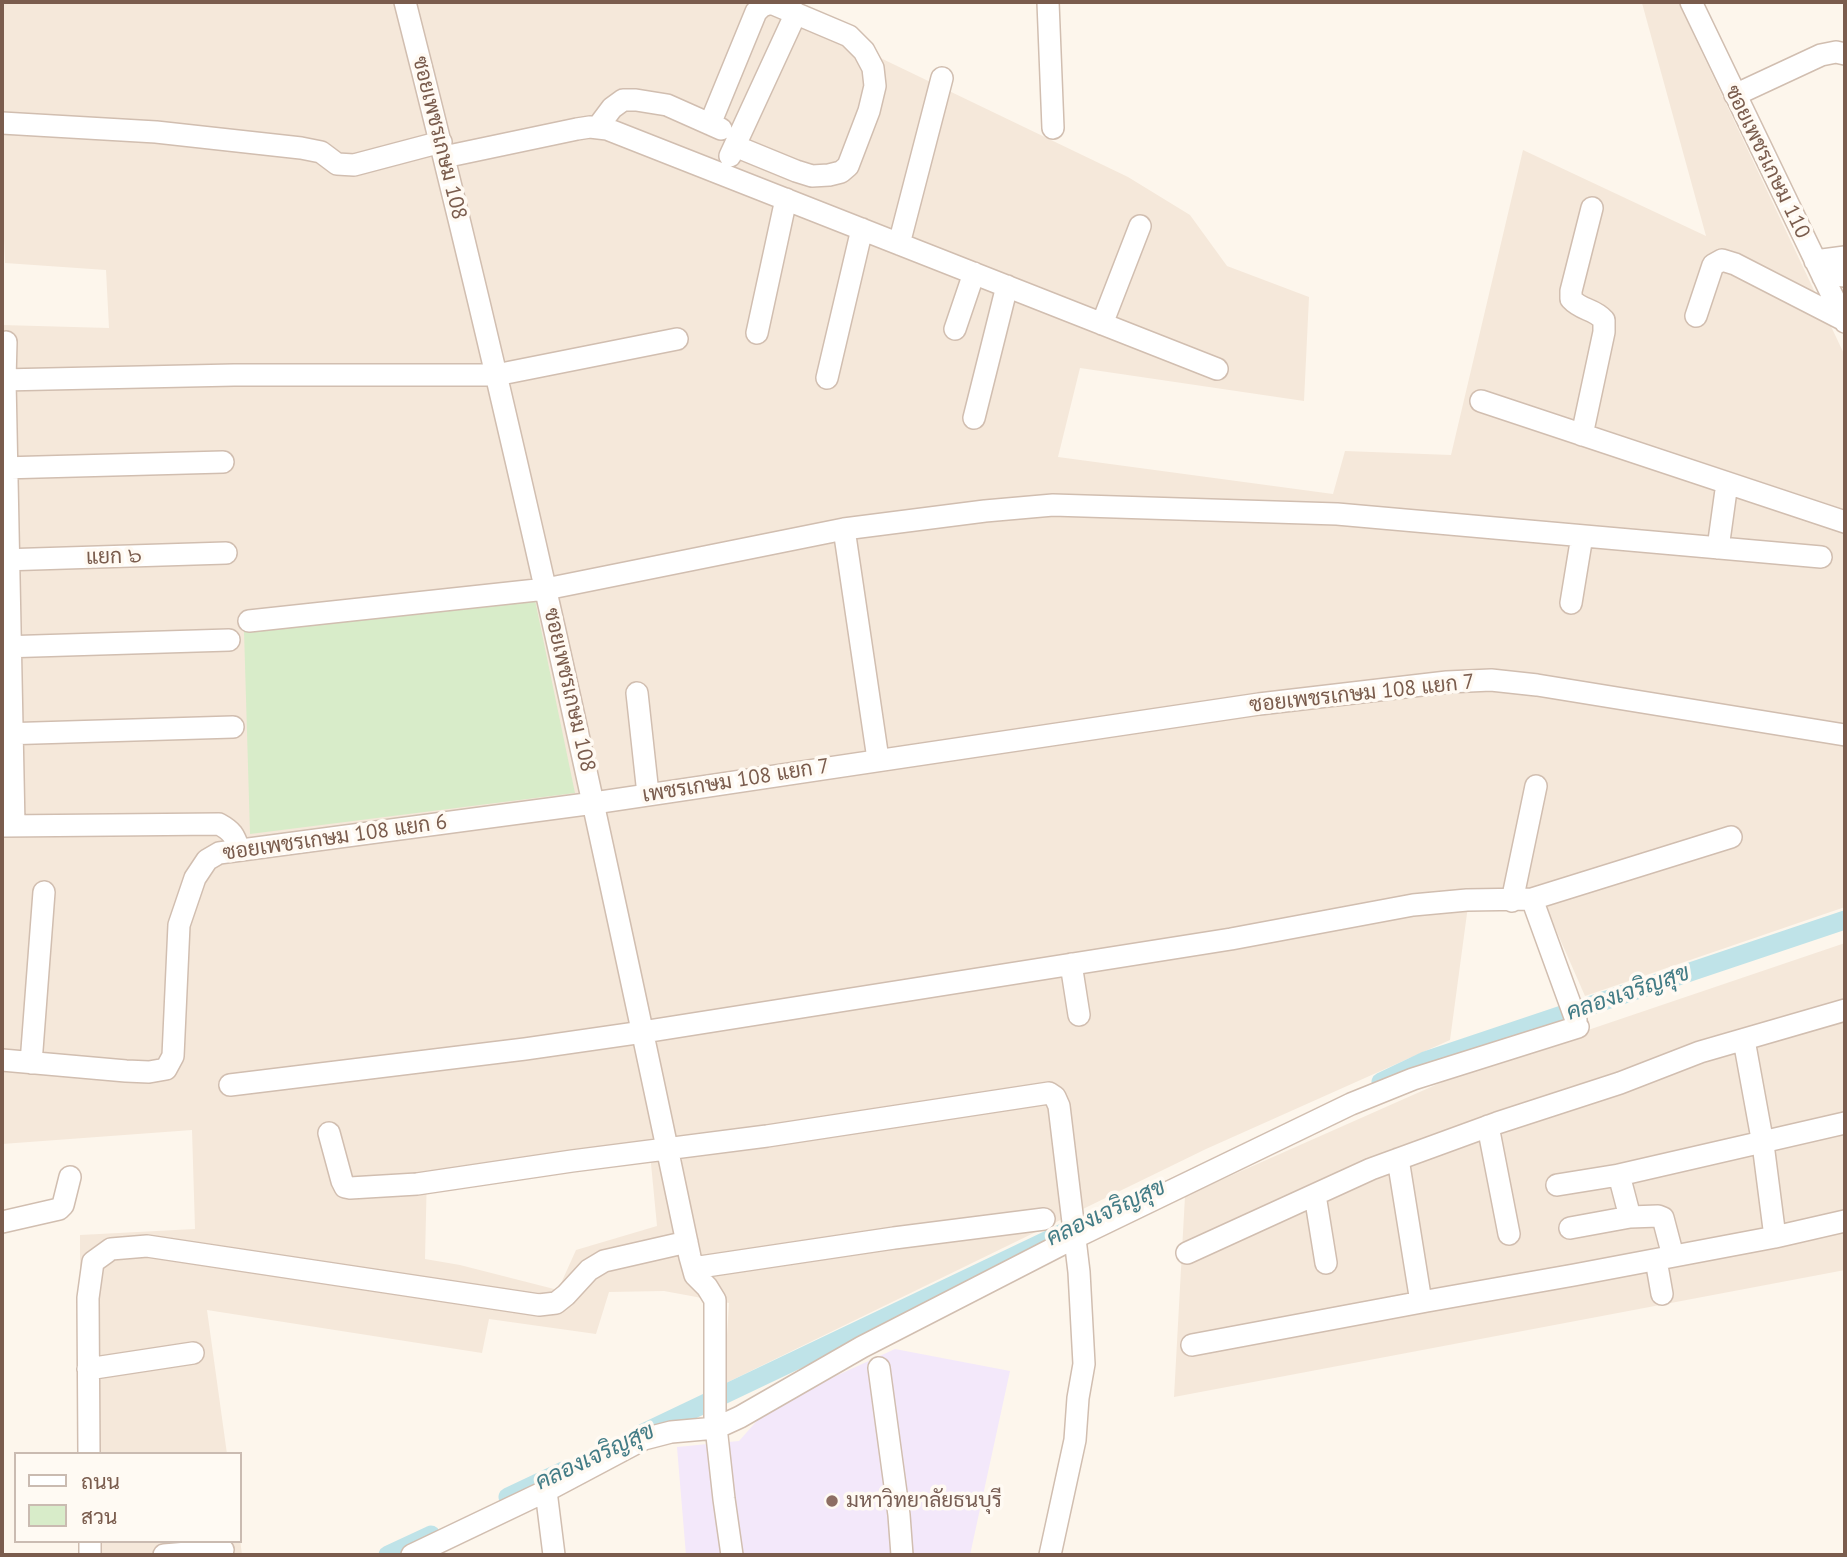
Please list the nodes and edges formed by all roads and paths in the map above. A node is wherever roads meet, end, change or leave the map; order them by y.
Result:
1 (405, 2) edge
2 (1048, 2) edge
3 (1691, 2) edge
4 (796, 13) junction
5 (1845, 54) edge
6 (942, 78) dead end
7 (1735, 95) junction
8 (2, 123) edge
9 (710, 124) junction
10 (597, 128) junction
11 (1053, 128) dead end
12 (737, 141) junction
13 (442, 150) junction
14 (722, 174) junction
15 (786, 199) junction
16 (1592, 208) dead end
17 (1140, 226) dead end
18 (862, 229) junction
19 (899, 244) junction
20 (1845, 257) edge
21 (974, 273) junction
22 (1831, 280) edge
23 (1007, 286) junction
24 (1696, 316) dead end
25 (1845, 321) edge
26 (1102, 324) junction
27 (955, 330) dead end
28 (757, 334) dead end
29 (677, 339) dead end
30 (6, 342) dead end
31 (1217, 369) dead end
32 (496, 375) junction
33 (827, 378) dead end
34 (4, 380) edge
35 (1481, 401) dead end
36 (974, 418) dead end
37 (1582, 435) junction
38 (223, 462) dead end
39 (5, 468) edge
40 (1727, 483) junction
41 (1845, 522) edge
42 (844, 529) junction
43 (1582, 536) junction
44 (1718, 548) junction
45 (226, 553) dead end
46 (1821, 556) dead end
47 (5, 560) edge
48 (546, 589) junction
49 (1571, 603) dead end
50 (249, 621) dead end
51 (229, 640) dead end
52 (7, 647) edge
53 (637, 693) dead end
54 (233, 727) dead end
55 (7, 734) edge
56 (1845, 735) edge
57 (878, 759) junction
58 (1536, 786) dead end
59 (648, 794) junction
60 (594, 803) junction
61 (8, 826) edge
62 (1731, 837) dead end
63 (239, 849) junction
64 (44, 892) dead end
65 (1522, 900) junction
66 (1071, 964) junction
67 (1845, 1010) edge
68 (1079, 1015) dead end
69 (643, 1032) junction
70 (1744, 1040) junction
71 (2, 1060) edge
72 (31, 1063) junction
73 (230, 1085) dead end
74 (1845, 1123) edge
75 (1488, 1126) junction
76 (329, 1133) dead end
77 (1763, 1144) junction
78 (667, 1149) junction
79 (1398, 1159) junction
80 (1619, 1175) junction
81 (70, 1177) dead end
82 (1557, 1185) dead end
83 (1315, 1195) junction
84 (1630, 1217) junction
85 (1044, 1219) dead end
86 (1845, 1221) edge
87 (2, 1222) edge
88 (1570, 1228) dead end
89 (1074, 1234) junction
90 (1508, 1234) dead end
91 (1776, 1237) junction
92 (687, 1242) junction
93 (1187, 1253) dead end
94 (1664, 1258) junction
95 (1325, 1263) dead end
96 (693, 1268) junction
97 (1662, 1294) dead end
98 (1421, 1302) junction
99 (1192, 1345) dead end
100 (193, 1353) dead end
101 (88, 1368) junction
102 (879, 1368) dead end
103 (716, 1423) junction
104 (89, 1452) edge
105 (546, 1490) junction
106 (223, 1550) dead end
107 (164, 1555) edge
108 (412, 1555) edge
109 (554, 1555) edge
110 (732, 1555) edge
111 (902, 1555) edge
112 (1050, 1555) edge

1 - 13 street, ซอยเพชรเกษม 108
2 - 11 street
3 - 7 street, ซอยเพชรเกษม 110
4 - 9 street
4 - 12 street
4 - 12 street
5 - 7 street
6 - 19 street
7 - 22 street, ซอยเพชรเกษม 110
8 - 13 street
9 - 10 street
9 - 12 street
10 - 13 street
10 - 14 street
12 - 14 street
13 - 32 street, ซอยเพชรเกษม 108
14 - 15 street
15 - 18 street
15 - 28 street
16 - 37 street
17 - 26 street
18 - 19 street
18 - 33 street
19 - 21 street
20 - 22 street
21 - 23 street
21 - 27 street
22 - 25 street, ซอยเพชรเกษม 110
23 - 26 street
23 - 36 street
24 - 25 street
26 - 31 street
29 - 32 street
30 - 34 street
32 - 34 street
32 - 48 street, ซอยเพชรเกษม 108
34 - 39 street
35 - 37 street
37 - 40 street
38 - 39 street
39 - 47 street
40 - 41 street
40 - 44 street
42 - 43 street
42 - 48 street
42 - 57 street
43 - 44 street
43 - 49 street
44 - 46 street
45 - 47 street, แยก ๖
47 - 52 street
48 - 50 street
48 - 60 street, ซอยเพชรเกษม 108
51 - 52 street
52 - 55 street
53 - 59 street
54 - 55 street
55 - 61 street
56 - 57 street, ซอยเพชรเกษม 108 แยก 7
57 - 59 street, เพชรเกษม 108 แยก 7
58 - 65 street
59 - 60 street, เพชรเกษม 108 แยก 7
60 - 63 street, ซอยเพชรเกษม 108 แยก 6
60 - 69 street, ซอยเพชรเกษม 108
61 - 63 street
62 - 65 street
63 - 72 street, ซอยเพชรเกษม 108 แยก 6
64 - 72 street
65 - 66 street
65 - 89 street
66 - 68 street
66 - 69 street
67 - 70 street
69 - 73 street
69 - 78 street, ซอยเพชรเกษม 108
70 - 75 street
70 - 77 street
71 - 72 street, ซอยเพชรเกษม 108 แยก 6
74 - 77 street
75 - 79 street
75 - 90 street
76 - 78 street
77 - 80 street
77 - 91 street
78 - 89 street
78 - 92 street, ซอยเพชรเกษม 108
79 - 83 street
79 - 98 street
80 - 82 street
80 - 84 street
81 - 87 street
83 - 93 street
83 - 95 street
84 - 88 street
84 - 94 street
85 - 96 street
86 - 91 street
89 - 103 street
89 - 112 street
91 - 94 street
92 - 96 street, ซอยเพชรเกษม 108
92 - 101 street
94 - 97 street
94 - 98 street
96 - 103 street, ซอยเพชรเกษม 108
98 - 99 street
100 - 101 street
101 - 104 street
102 - 111 street
103 - 105 street
103 - 110 street, ซอยเพชรเกษม 108
105 - 108 street
105 - 109 street
106 - 107 street

